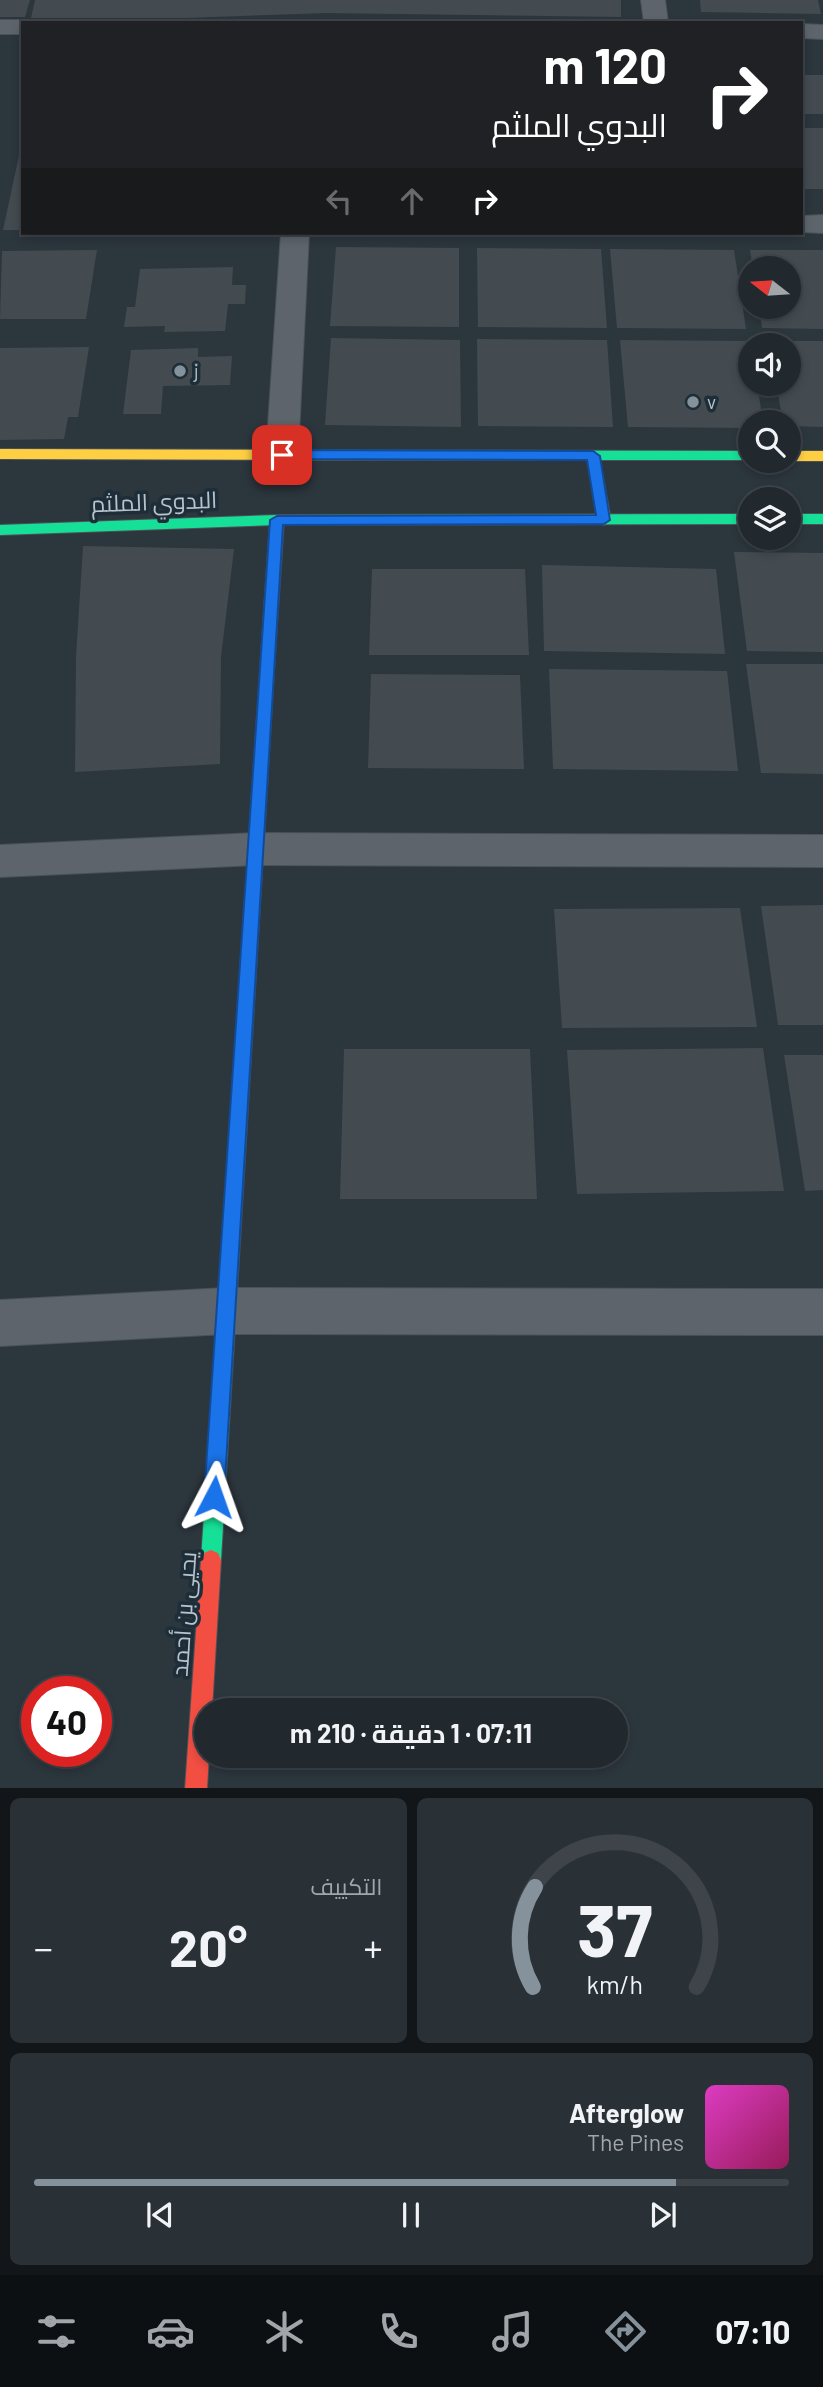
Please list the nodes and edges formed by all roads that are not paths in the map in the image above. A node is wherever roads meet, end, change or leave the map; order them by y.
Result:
1 (653, 0) edge
2 (656, 21) edge
3 (803, 32) edge
4 (823, 32) edge
5 (803, 224) edge
6 (823, 224) edge
7 (295, 235) edge
8 (0, 454) edge
9 (282, 455) junction
10 (593, 456) junction
11 (738, 456) edge
12 (801, 456) edge
13 (823, 456) edge
14 (738, 519) edge
15 (801, 519) edge
16 (823, 519) edge
17 (277, 520) junction
18 (604, 520) junction
19 (0, 530) edge
20 (256, 849) junction
21 (823, 851) edge
22 (0, 861) edge
23 (226, 1311) junction
24 (823, 1312) edge
25 (0, 1323) edge
26 (196, 1788) edge

1 - 2 street
3 - 4 street
5 - 6 street
7 - 9 street
8 - 9 street, البدوي الملثم
9 - 10 street, البدوي الملثم
10 - 11 street, البدوي الملثم
10 - 18 street
12 - 13 street
14 - 18 street, البدوي الملثم
15 - 16 street
17 - 18 street, البدوي الملثم
17 - 19 street, البدوي الملثم
17 - 20 street, يحيى بن أحمد
20 - 21 street
20 - 22 street
20 - 23 street, يحيى بن أحمد
23 - 24 street
23 - 25 street
23 - 26 street, يحيى بن أحمد

